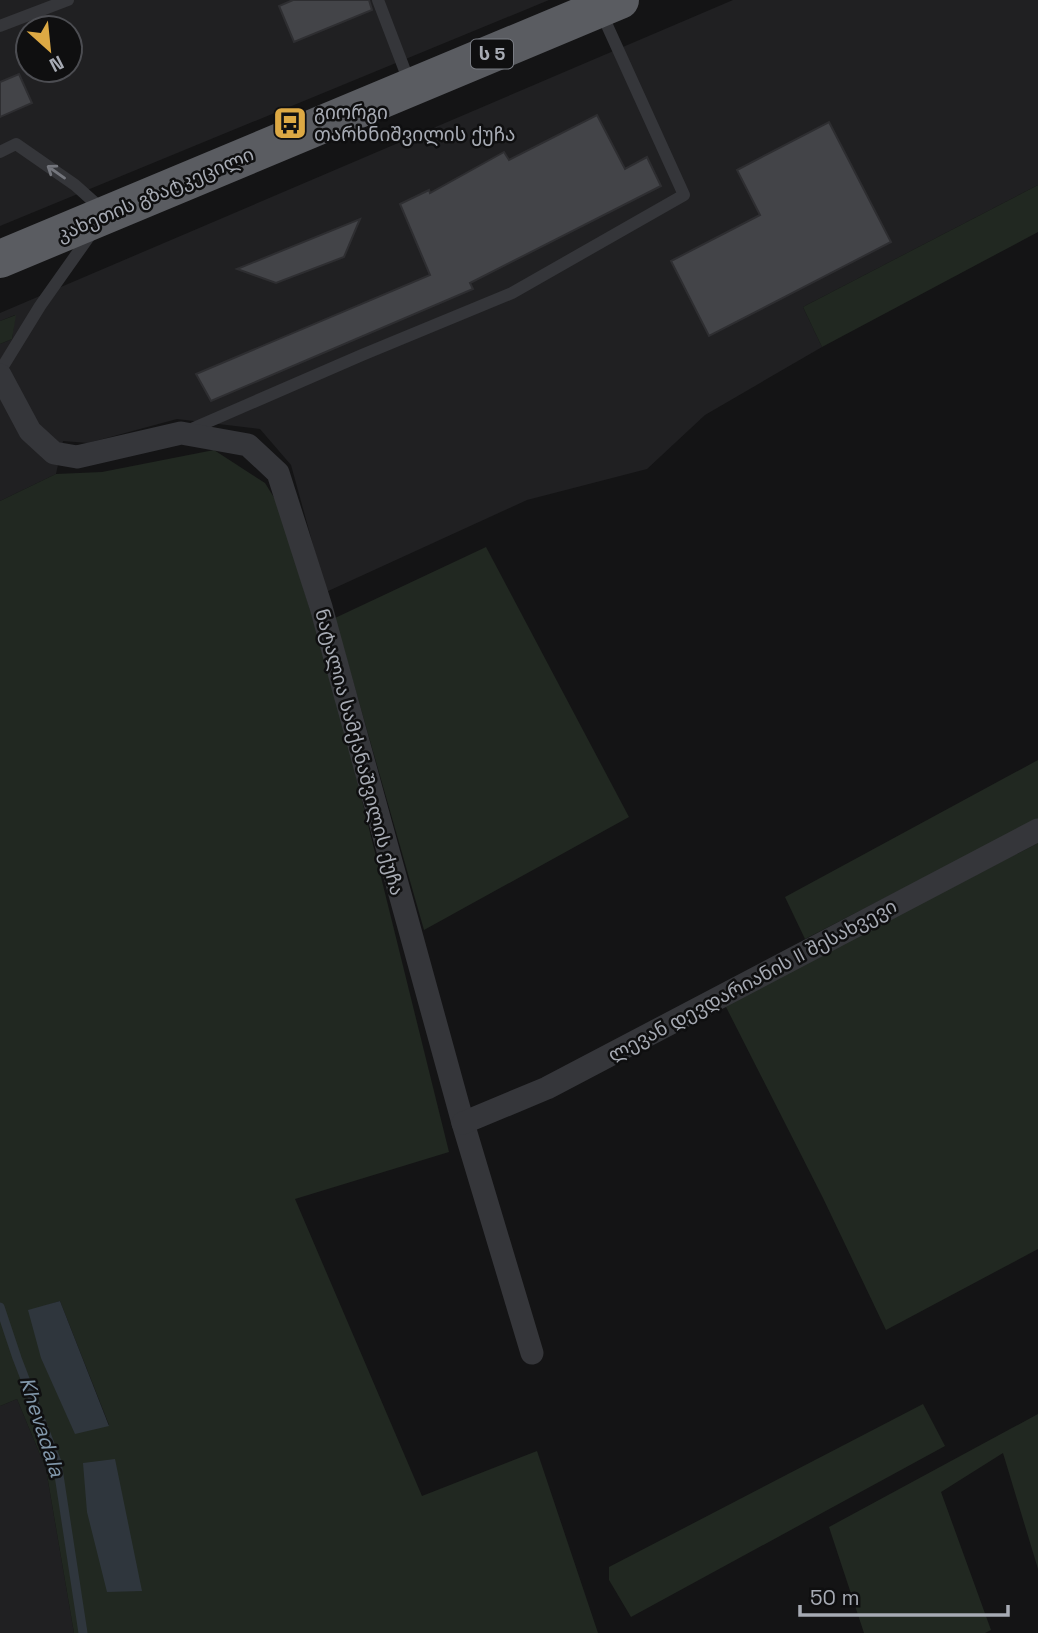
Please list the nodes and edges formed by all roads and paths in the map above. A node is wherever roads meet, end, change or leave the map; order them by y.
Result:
1 (68, 0) edge
2 (378, 0) edge
3 (590, 10) edge
4 (0, 26) edge
5 (411, 88) junction
6 (0, 152) edge
7 (106, 213) junction
8 (0, 259) edge
9 (0, 373) edge
10 (181, 433) junction
11 (1038, 830) edge
12 (463, 1123) junction
13 (532, 1353) dead end

1 - 4 lane
2 - 5 lane
3 - 5 highway, კახეთის გზატკეცილი / ს 5
3 - 10 lane
5 - 7 highway, კახეთის გზატკეცილი / ს 5
7 -> 6 lane
7 - 8 highway, კახეთის გზატკეცილი / ს 5
7 - 9 lane, ნატალია სამქანაშვილის ქუჩა
9 - 10 street, ნატალია სამქანაშვილის ქუჩა
10 - 12 street, ნატალია სამქანაშვილის ქუჩა
11 - 12 street, ლევან დევდარიანის II შესახვევი
12 - 13 street, ნატალია სამქანაშვილის ქუჩა

